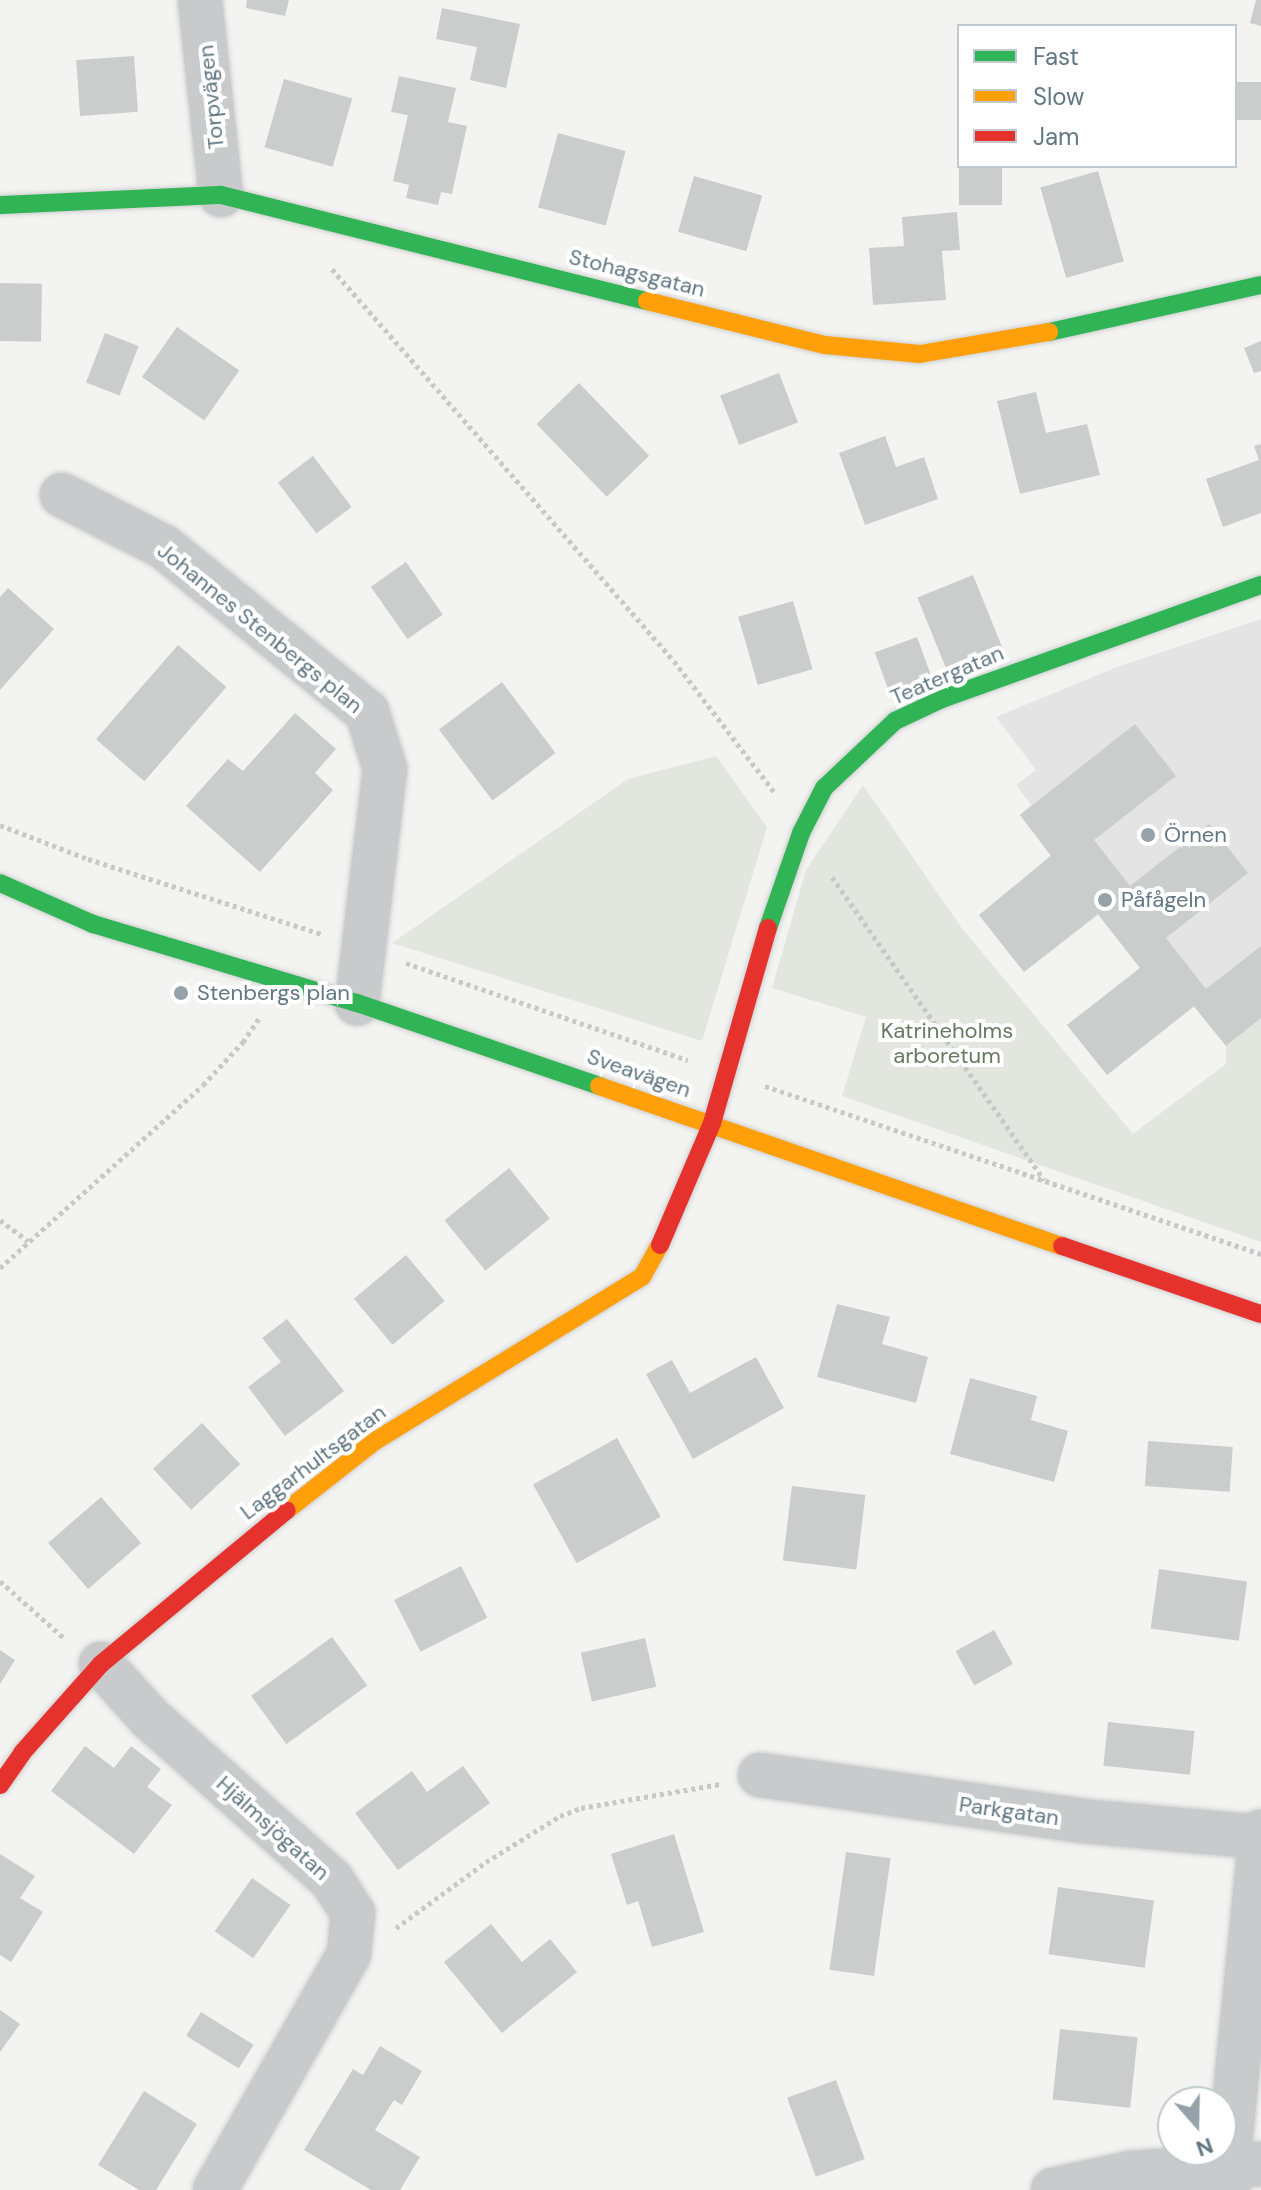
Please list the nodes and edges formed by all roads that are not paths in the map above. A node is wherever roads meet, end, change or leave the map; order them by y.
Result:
1 (200, 0) edge
2 (221, 195) junction
3 (0, 205) edge
4 (1261, 285) edge
5 (62, 495) dead end
6 (1261, 585) edge
7 (0, 883) edge
8 (357, 1003) junction
9 (712, 1123) junction
10 (1261, 1314) edge
11 (101, 1664) junction
12 (760, 1775) road end
13 (0, 1785) edge
14 (1261, 1834) edge
15 (1239, 2172) edge
16 (215, 2190) edge
17 (1053, 2190) edge

1 - 2 street, Torpvägen
2 - 3 street, Stohagsgatan
2 - 4 street, Stohagsgatan
5 - 8 street, Johannes Stenbergs plan
6 - 9 street, Teatergatan
7 - 8 street, Sveavägen
8 - 9 street, Sveavägen
9 - 10 street, Sveavägen
9 - 11 street, Laggarhultsgatan
11 - 13 street, Laggarhultsgatan
11 - 16 street, Hjälmsjögatan
12 - 14 street, Parkgatan
14 - 15 street, Parkgatan
15 - 17 street

